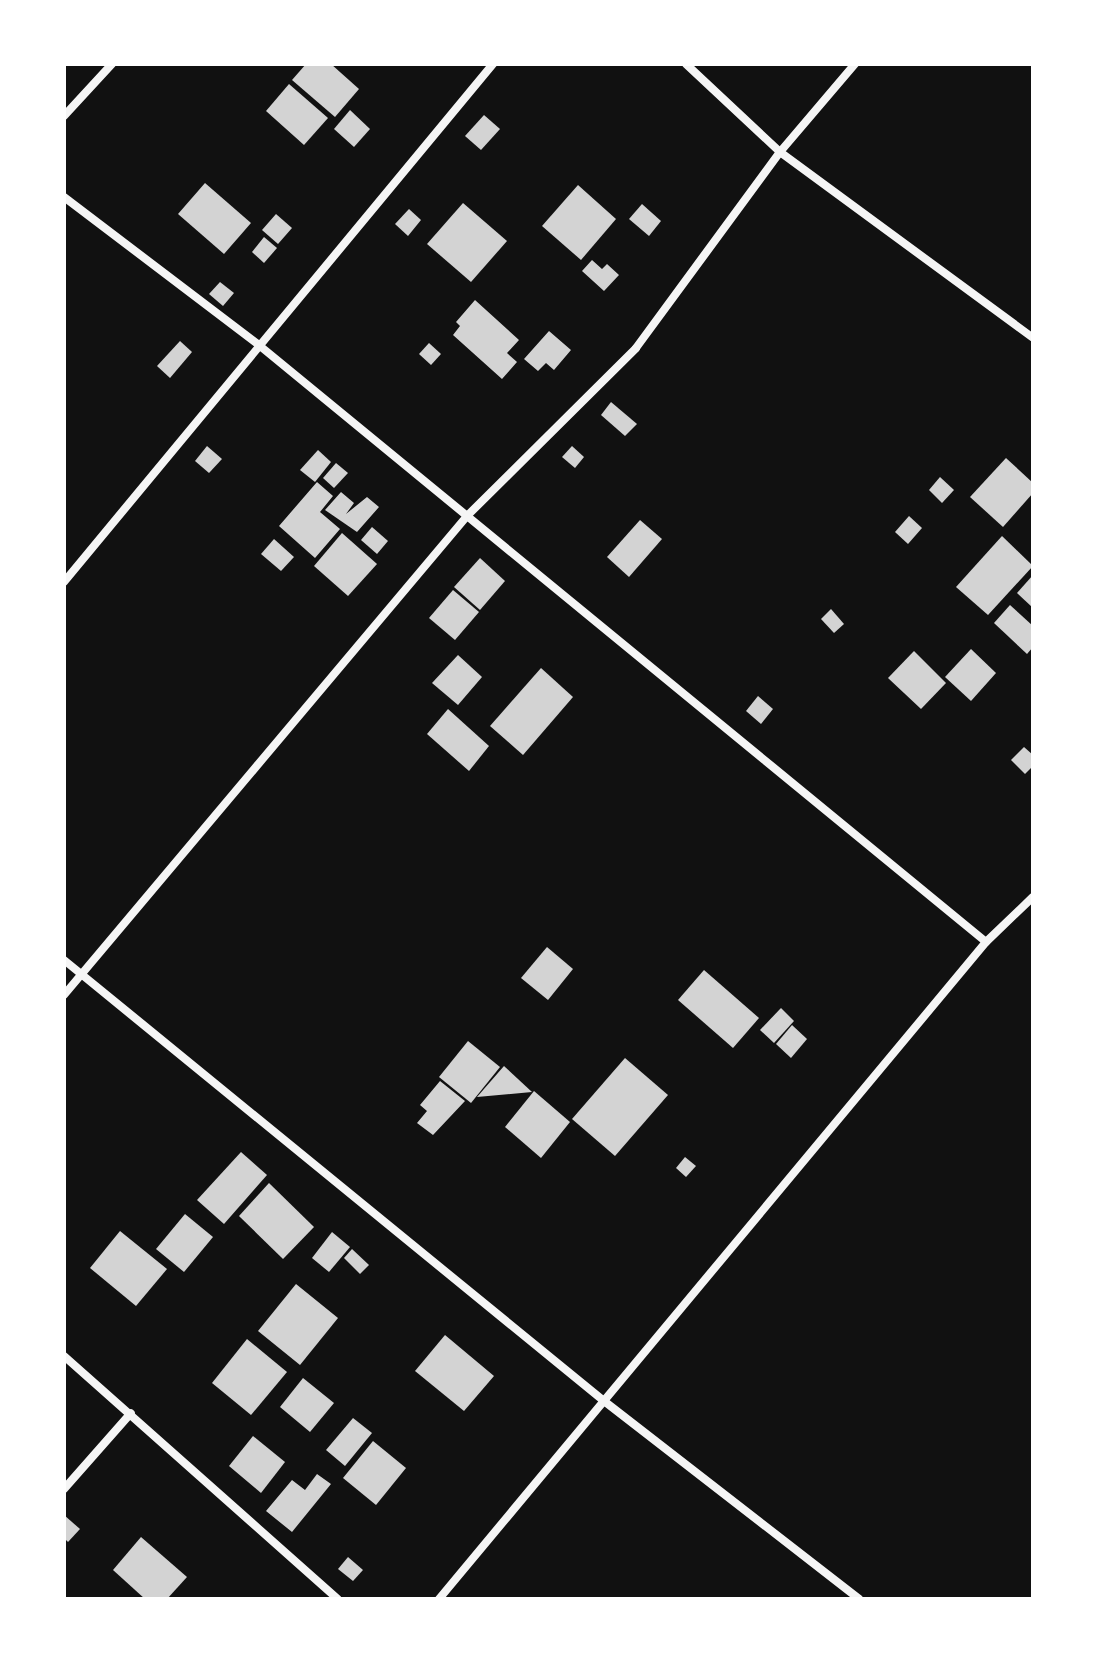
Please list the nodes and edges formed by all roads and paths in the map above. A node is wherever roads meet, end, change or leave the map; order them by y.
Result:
1 (112, 64) edge
2 (493, 64) edge
3 (686, 64) edge
4 (855, 64) edge
5 (64, 116) edge
6 (780, 152) junction
7 (64, 197) edge
8 (1033, 338) edge
9 (260, 346) junction
10 (467, 516) junction
11 (64, 582) edge
12 (1033, 897) edge
13 (986, 942) junction
14 (64, 960) edge
15 (81, 975) junction
16 (64, 995) edge
17 (64, 1356) edge
18 (604, 1401) junction
19 (131, 1413) junction
20 (64, 1489) edge
21 (338, 1599) edge
22 (439, 1599) edge
23 (859, 1599) edge

1 - 5 street
2 - 9 street
3 - 6 street
4 - 6 street
6 - 8 street
6 - 10 street
7 - 9 street
9 - 10 street
9 - 11 street
10 - 13 street
10 - 15 street
12 - 13 street
13 - 18 street
14 - 15 street
15 - 16 street
15 - 18 street
17 - 19 street
18 - 22 street
18 - 23 street
19 - 20 street
19 - 21 street

